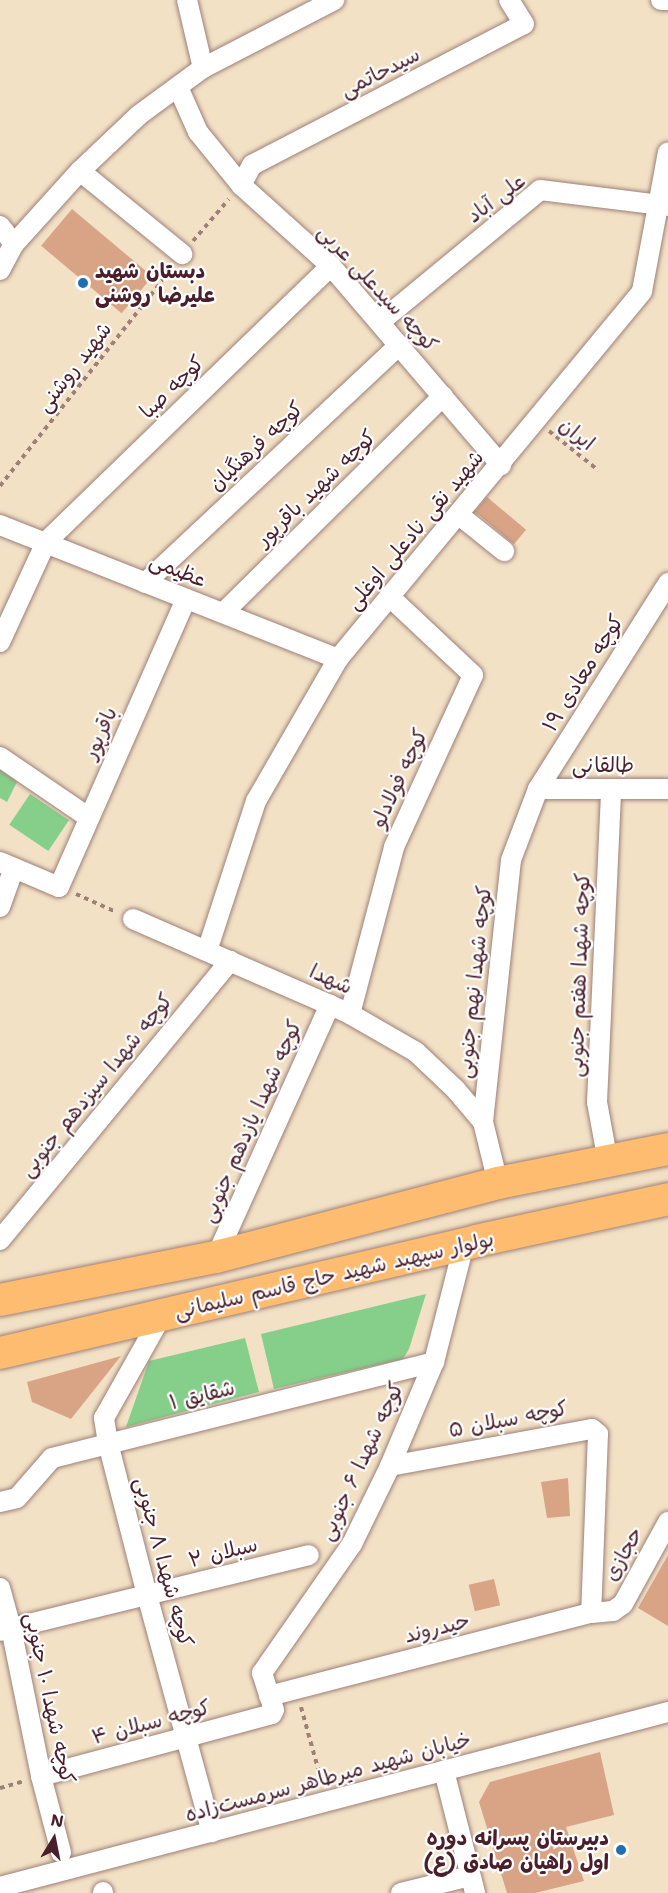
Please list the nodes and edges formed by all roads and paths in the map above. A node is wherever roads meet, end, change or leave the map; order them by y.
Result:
1 (187, 0) edge
2 (334, 0) edge
3 (509, 0) edge
4 (661, 0) edge
5 (668, 0) edge
6 (203, 68) junction
7 (178, 87) junction
8 (668, 152) edge
9 (80, 171) junction
10 (241, 184) junction
11 (664, 206) edge
12 (0, 226) edge
13 (14, 244) junction
14 (182, 254) junction
15 (331, 266) junction
16 (0, 270) edge
17 (380, 322) junction
18 (399, 345) junction
19 (443, 396) junction
20 (536, 422) junction
21 (501, 465) junction
22 (598, 470) dead end
23 (0, 486) edge
24 (459, 515) junction
25 (0, 525) edge
26 (46, 542) junction
27 (504, 551) dead end
28 (145, 583) junction
29 (668, 583) edge
30 (390, 597) junction
31 (186, 598) junction
32 (223, 613) junction
33 (0, 642) edge
34 (338, 659) junction
35 (0, 757) edge
36 (538, 789) junction
37 (668, 789) edge
38 (611, 790) junction
39 (88, 817) junction
40 (7, 865) edge
41 (59, 887) junction
42 (0, 907) edge
43 (133, 919) joint
44 (207, 951) junction
45 (230, 961) junction
46 (330, 1004) junction
47 (350, 1014) junction
48 (483, 1122) junction
49 (668, 1149) edge
50 (608, 1162) junction
51 (498, 1183) junction
52 (668, 1199) edge
53 (0, 1240) edge
54 (464, 1244) junction
55 (216, 1257) junction
56 (0, 1300) edge
57 (162, 1315) junction
58 (0, 1353) edge
59 (434, 1362) junction
60 (108, 1443) junction
61 (390, 1466) junction
62 (0, 1502) edge
63 (668, 1522) edge
64 (309, 1555) dead end
65 (0, 1588) edge
66 (147, 1595) junction
67 (618, 1609) joint
68 (591, 1613) junction
69 (6, 1630) edge
70 (296, 1689) junction
71 (270, 1705) junction
72 (668, 1712) edge
73 (187, 1737) junction
74 (444, 1771) junction
75 (41, 1776) junction
76 (327, 1802) junction
77 (212, 1832) junction
78 (61, 1852) dead end
79 (472, 1885) edge
80 (0, 1887) edge
81 (401, 1893) edge

1 - 6 street
2 - 6 street
3 - 10 street, سیدحاتمی
4 - 5 street
6 - 7 street
7 - 9 street
7 - 10 street, کوچه سیدعلی عربی
8 - 11 street, شهید نقی نادعلی اوغلی
9 - 13 street
9 - 14 street
10 - 14 path, شهید روشنی
10 - 15 street, کوچه سیدعلی عربی
11 - 17 street, علی آباد
11 - 20 street, شهید نقی نادعلی اوغلی
12 - 13 street
13 - 16 street
14 - 23 path, شهید روشنی
15 - 17 street, کوچه سیدعلی عربی
15 - 26 street, کوچه صبا
17 - 18 street, کوچه سیدعلی عربی
18 - 19 street, کوچه سیدعلی عربی
18 - 28 street, کوچه فرهنگیان
19 - 21 street, کوچه سیدعلی عربی
19 - 32 street, کوچه شهید باقرپور
20 - 21 street, شهید نقی نادعلی اوغلی
20 - 22 path, ایران
21 - 24 street, شهید نقی نادعلی اوغلی
24 - 27 street
24 - 30 street, شهید نقی نادعلی اوغلی
25 - 26 street, عظیمی
26 - 28 street, عظیمی
26 - 33 street
28 - 31 street, عظیمی
29 - 36 street, کوچه معادی ۱۹
30 - 34 street, شهید نقی نادعلی اوغلی
30 - 47 street, کوچه فولادلو
31 - 32 street, عظیمی
31 - 39 street, باقرپور
32 - 34 street, عظیمی
34 - 44 street, شهید نقی نادعلی اوغلی
35 - 39 street
36 - 38 street, طالقانی
36 - 48 street, کوچه شهدا نهم جنوبی
37 - 38 street, طالقانی
38 - 50 street, کوچه شهدا هفتم جنوبی
39 - 41 street, باقرپور
40 - 41 street
40 - 42 street
41 - 43 path
43 - 44 street, شهدا
44 - 45 street, شهدا
45 - 46 street, شهدا
45 - 53 street, کوچه شهدا سیزدهم جنوبی
46 - 47 street, شهدا
46 - 55 street, کوچه شهدا یازدهم جنوبی
47 - 48 street, شهدا
48 - 51 street, کوچه شهدا نهم جنوبی
49 - 50 main road, بولوار سپهبد شهید حاج قاسم سلیمانی
50 - 51 main road, بولوار سپهبد شهید حاج قاسم سلیمانی
51 - 55 main road, بولوار سپهبد شهید حاج قاسم سلیمانی
52 - 54 main road, بولوار سپهبد شهید حاج قاسم سلیمانی
54 - 57 main road, بولوار سپهبد شهید حاج قاسم سلیمانی
54 - 59 street, کوچه شهدا ۶ جنوبی
55 - 56 main road, بولوار سپهبد شهید حاج قاسم سلیمانی
57 - 58 main road, بولوار سپهبد شهید حاج قاسم سلیمانی
57 - 60 street, کوچه شهدا ۸ جنوبی
59 - 60 street, شقایق ۱
59 - 61 street, کوچه شهدا ۶ جنوبی
60 - 62 street, شقایق ۱
60 - 66 street, کوچه شهدا ۸ جنوبی
61 - 68 street, کوچه سبلان ۵
61 - 71 street, کوچه شهدا ۶ جنوبی
63 - 67 street, حجازی
64 - 66 street, سبلان ۲
65 - 69 street, کوچه شهدا ۱۰ جنوبی
66 - 69 street, سبلان ۲
66 - 73 street, کوچه شهدا ۸ جنوبی
67 - 68 street, حیدروند
68 - 70 street, حیدروند
69 - 75 street, کوچه شهدا ۱۰ جنوبی
70 - 71 street, حیدروند
70 - 76 path
71 - 73 street, کوچه سبلان ۴
72 - 74 street, خیابان شهید میرطاهر سرمست‌زاده
73 - 75 street, کوچه سبلان ۴
73 - 77 street, کوچه شهدا ۸ جنوبی
74 - 76 street, خیابان شهید میرطاهر سرمست‌زاده
74 - 79 street
75 - 78 street, کوچه شهدا ۱۰ جنوبی
76 - 77 street, خیابان شهید میرطاهر سرمست‌زاده
77 - 80 street, خیابان شهید میرطاهر سرمست‌زاده
79 - 81 street

